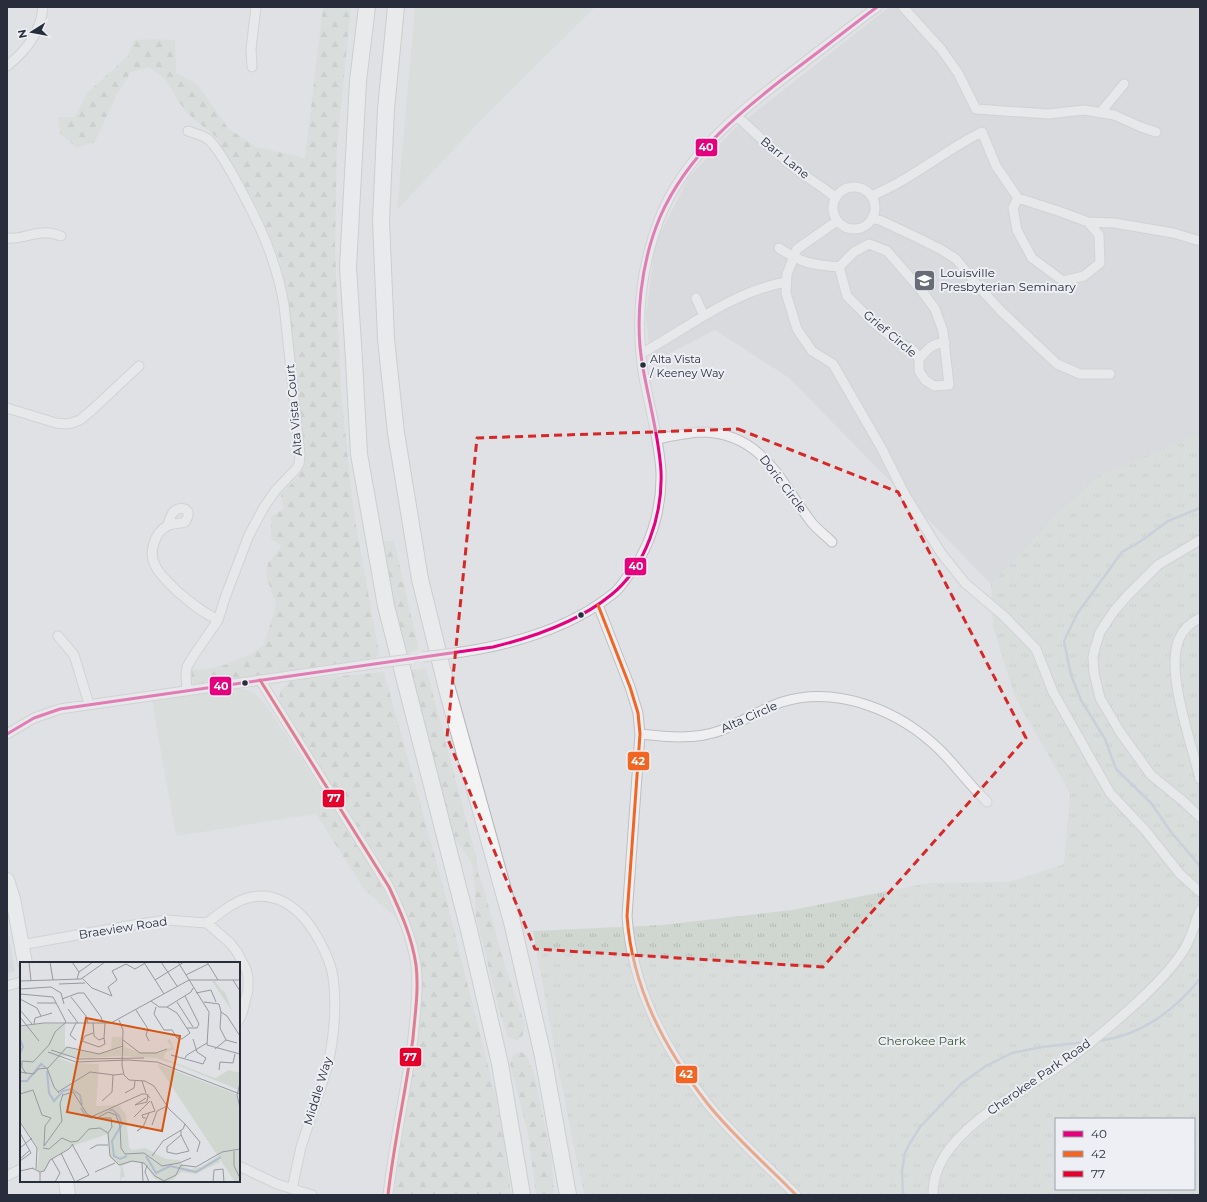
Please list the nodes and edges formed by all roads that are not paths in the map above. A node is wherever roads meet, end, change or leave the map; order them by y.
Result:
1 (43, 7) edge
2 (256, 7) edge
3 (367, 7) edge
4 (396, 7) edge
5 (877, 7) edge
6 (903, 7) edge
7 (7, 66) edge
8 (252, 67) dead end
9 (1124, 84) dead end
10 (1100, 113) junction
11 (737, 116) junction
12 (188, 131) dead end
13 (1156, 132) dead end
14 (871, 196) junction
15 (836, 198) junction
16 (1018, 198) junction
17 (872, 218) junction
18 (837, 221) junction
19 (1088, 222) junction
20 (61, 236) dead end
21 (7, 238) edge
22 (1200, 241) edge
23 (779, 248) dead end
24 (794, 258) junction
25 (839, 267) junction
26 (786, 282) junction
27 (696, 298) dead end
28 (704, 316) junction
29 (945, 342) junction
30 (642, 353) junction
31 (919, 359) junction
32 (139, 366) dead end
33 (1110, 374) dead end
34 (7, 408) edge
35 (656, 439) junction
36 (168, 525) dead end
37 (1200, 540) edge
38 (832, 542) dead end
39 (598, 605) junction
40 (1200, 618) edge
41 (218, 620) junction
42 (58, 636) dead end
43 (260, 680) junction
44 (187, 691) junction
45 (89, 704) junction
46 (7, 734) edge
47 (640, 734) junction
48 (1200, 778) edge
49 (987, 802) dead end
50 (1200, 817) edge
51 (7, 880) edge
52 (1200, 892) edge
53 (1200, 910) edge
54 (208, 923) junction
55 (21, 945) junction
56 (25, 962) edge
57 (20, 982) edge
58 (7, 986) edge
59 (240, 1018) edge
60 (240, 1166) edge
61 (20, 1170) edge
62 (7, 1176) edge
63 (66, 1182) edge
64 (292, 1189) junction
65 (68, 1195) edge
66 (312, 1195) edge
67 (388, 1195) edge
68 (522, 1195) edge
69 (568, 1195) edge
70 (796, 1195) edge
71 (933, 1195) edge

1 - 7 street
2 - 8 street
3 - 68 highway
4 - 69 highway
5 - 11 street
6 - 10 street
9 - 10 street
10 - 13 street
11 - 15 street, Barr Lane
11 - 30 street
12 - 41 street, Alta Vista Court
14 - 15 street
14 - 16 street
14 - 17 street
15 - 18 street
16 - 19 street
16 - 19 street
17 - 18 street
17 - 33 street
18 - 24 street
19 - 22 street
20 - 21 street
23 - 24 street
24 - 25 street
24 - 26 street
25 - 29 street, Grief Circle
25 - 31 street, Grief Circle
26 - 28 street
26 - 52 street
27 - 28 street
28 - 30 street
29 - 31 street, Grief Circle
29 - 31 street, Grief Circle
30 - 35 street
32 - 34 street
35 - 38 street, Doric Circle
35 - 39 street
36 - 41 street
37 - 50 street
39 - 43 street, bridge
39 - 47 street
40 - 48 street
41 - 44 street, Alta Vista Court
42 - 45 street
43 - 44 street
43 - 67 street
44 - 45 street
45 - 46 street
47 - 49 street, Alta Circle
47 - 70 street
51 - 55 main road
53 - 71 street, Cherokee Park Road
54 - 55 street, Braeview Road
54 - 59 street
54 - 64 street, Middle Way
55 - 56 main road
57 - 58 street
60 - 64 street
61 - 62 street
63 - 65 main road
64 - 66 street

